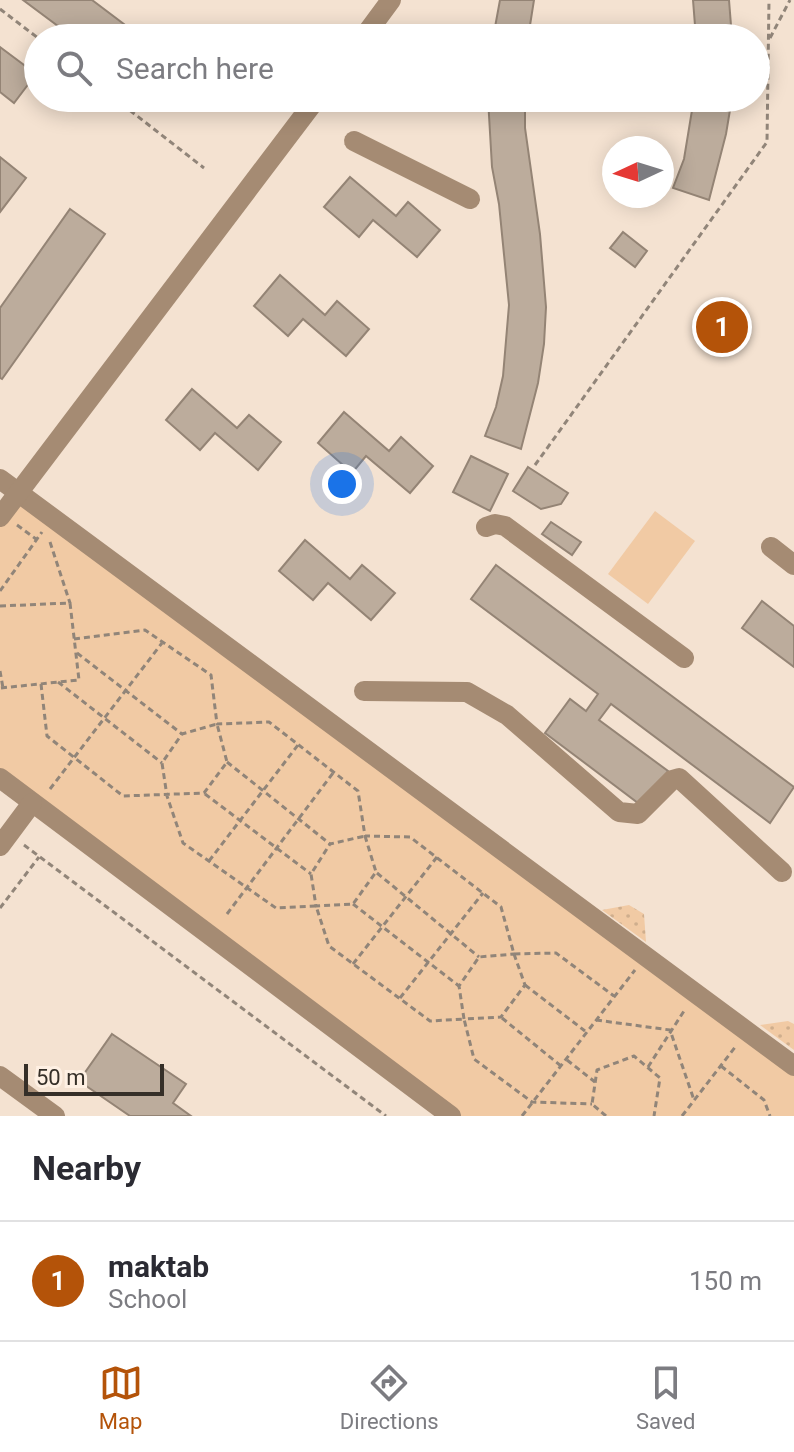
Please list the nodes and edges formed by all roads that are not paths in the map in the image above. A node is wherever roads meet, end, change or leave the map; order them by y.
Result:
1 (391, 0) edge
2 (373, 24) edge
3 (306, 112) edge
4 (354, 141) dead end
5 (470, 199) dead end
6 (0, 479) edge
7 (18, 493) junction
8 (8, 521) edge
9 (486, 527) dead end
10 (771, 547) dead end
11 (794, 565) edge
12 (684, 658) dead end
13 (364, 691) dead end
14 (0, 778) edge
15 (32, 803) junction
16 (9, 843) edge
17 (782, 872) dead end
18 (794, 1066) edge
19 (0, 1076) edge
20 (438, 1112) edge
21 (55, 1116) edge

1 - 2 street
3 - 7 street
4 - 5 street
6 - 7 street
7 - 8 street
7 - 18 street
9 - 12 street
10 - 11 street
13 - 17 street
14 - 15 street
15 - 16 street
15 - 20 street
19 - 21 street

